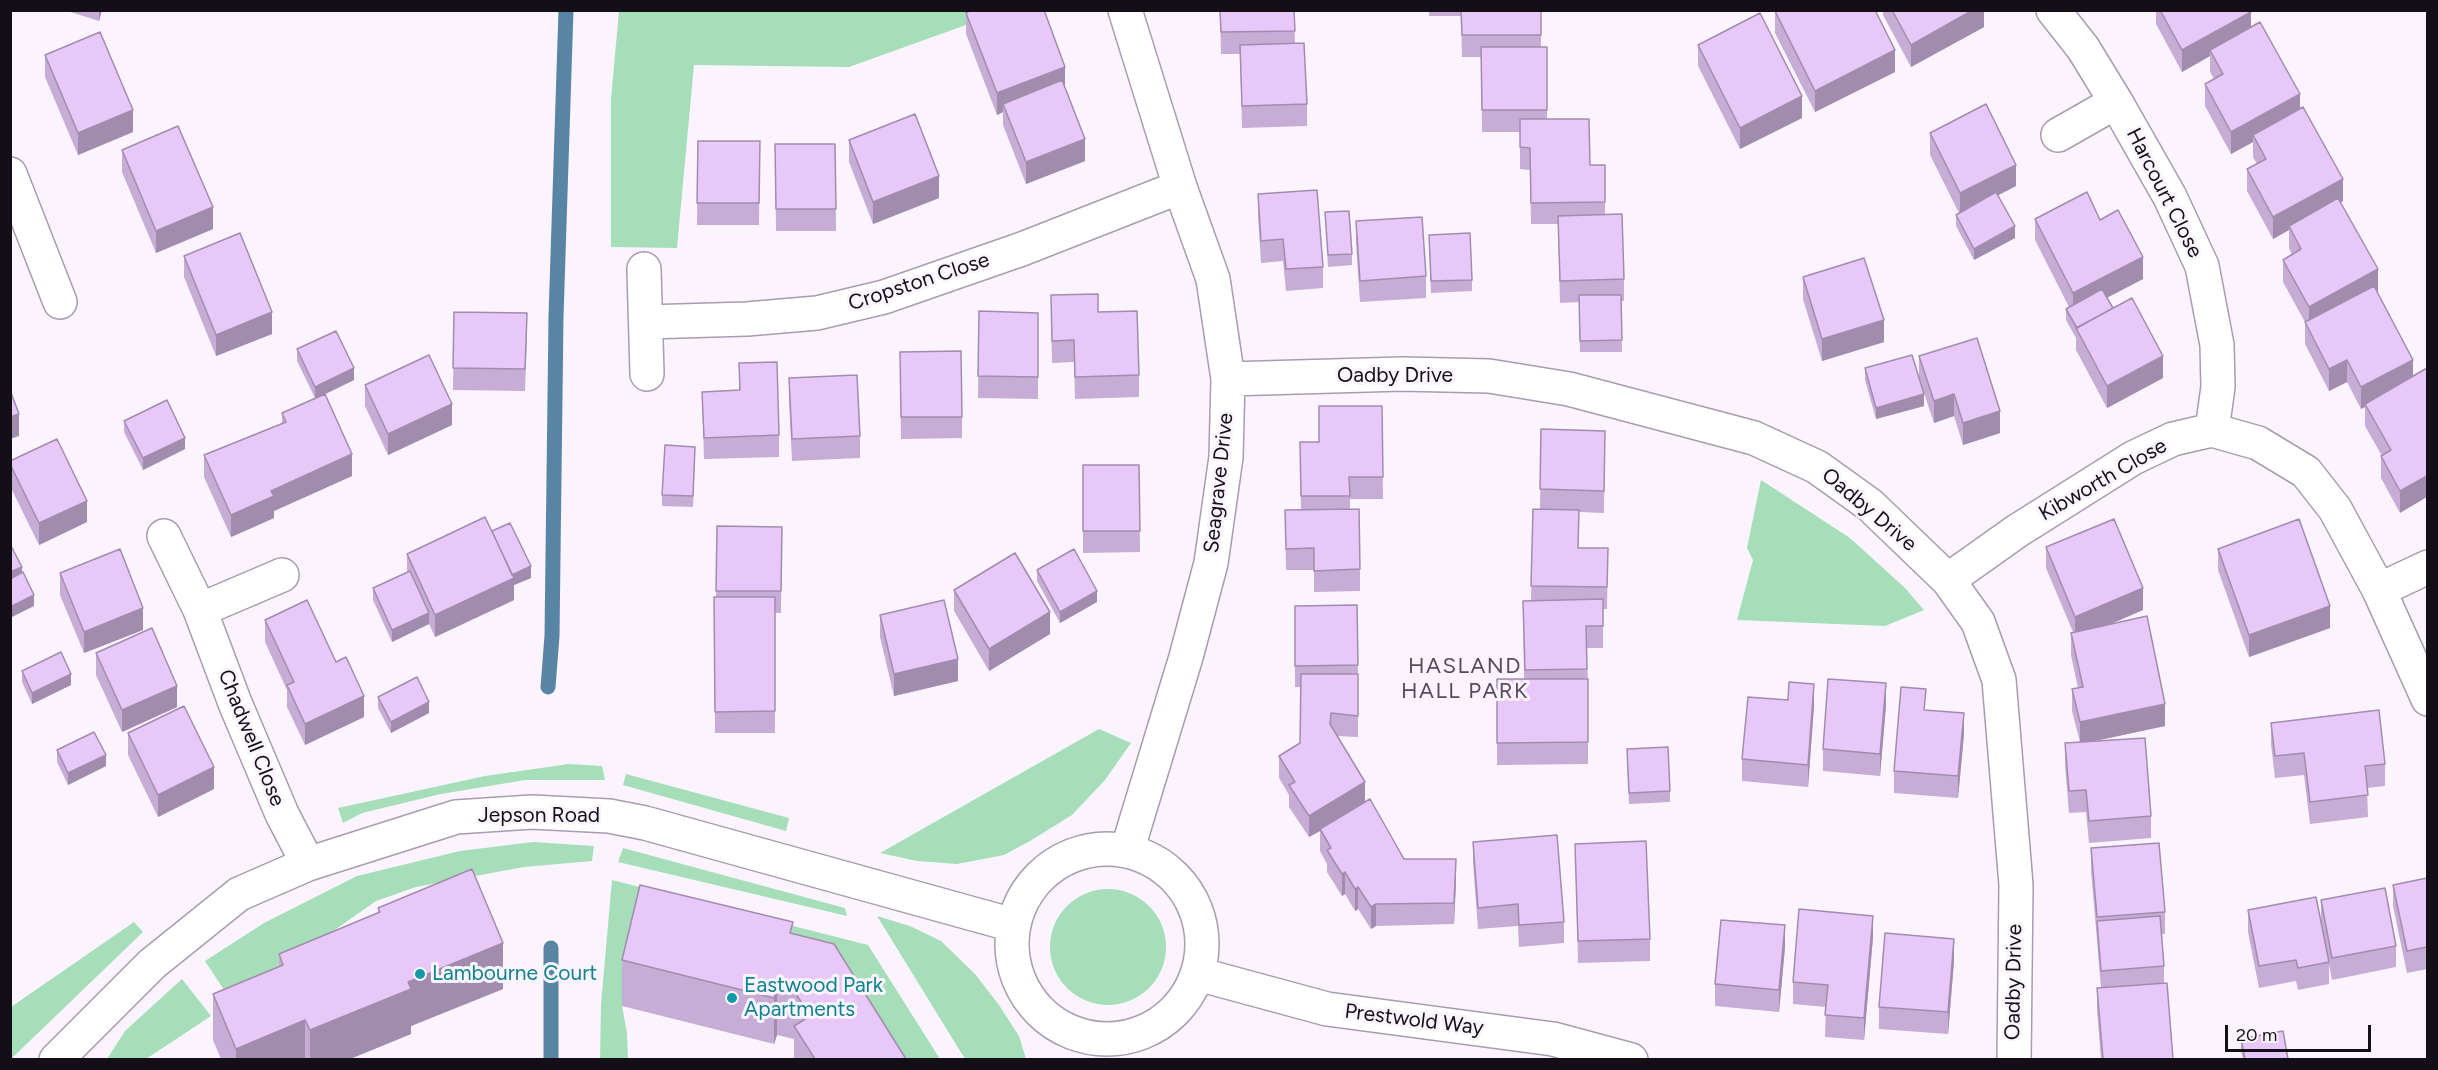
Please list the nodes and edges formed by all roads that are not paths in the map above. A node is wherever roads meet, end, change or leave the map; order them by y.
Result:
1 (1125, 10) edge
2 (2053, 10) edge
3 (2116, 102) junction
4 (2058, 135) dead end
5 (10, 174) edge
6 (1180, 187) junction
7 (644, 269) dead end
8 (60, 302) dead end
9 (646, 322) junction
10 (647, 374) dead end
11 (1228, 379) junction
12 (2212, 430) junction
13 (164, 536) dead end
14 (2427, 567) edge
15 (282, 574) dead end
16 (1948, 580) junction
17 (2379, 591) junction
18 (200, 610) junction
19 (2427, 699) edge
20 (1127, 851) junction
21 (308, 864) junction
22 (1013, 925) junction
23 (1198, 974) junction
24 (1080, 1048) edge
25 (56, 1059) edge
26 (1630, 1059) edge
27 (2014, 1059) edge

1 - 6 street, Seagrave Drive
2 - 3 street, Harcourt Close
3 - 4 street, Harcourt Close
3 - 12 street, Harcourt Close
5 - 8 street
6 - 9 street, Cropston Close
6 - 11 street, Seagrave Drive
7 - 9 street
9 - 10 street
11 - 16 street, Oadby Drive
11 - 20 street, Seagrave Drive
12 - 16 street, Kibworth Close
12 - 17 street, Kibworth Close
13 - 18 street, Chadwell Close
14 - 17 street
15 - 18 street
16 - 27 street, Oadby Drive
17 - 19 street, Kibworth Close
18 - 21 street, Chadwell Close
20 - 22 street
20 - 23 street
21 - 22 street, Jepson Road
21 - 25 street, Jepson Road
22 - 24 street
23 - 24 street
23 - 26 street, Prestwold Way

